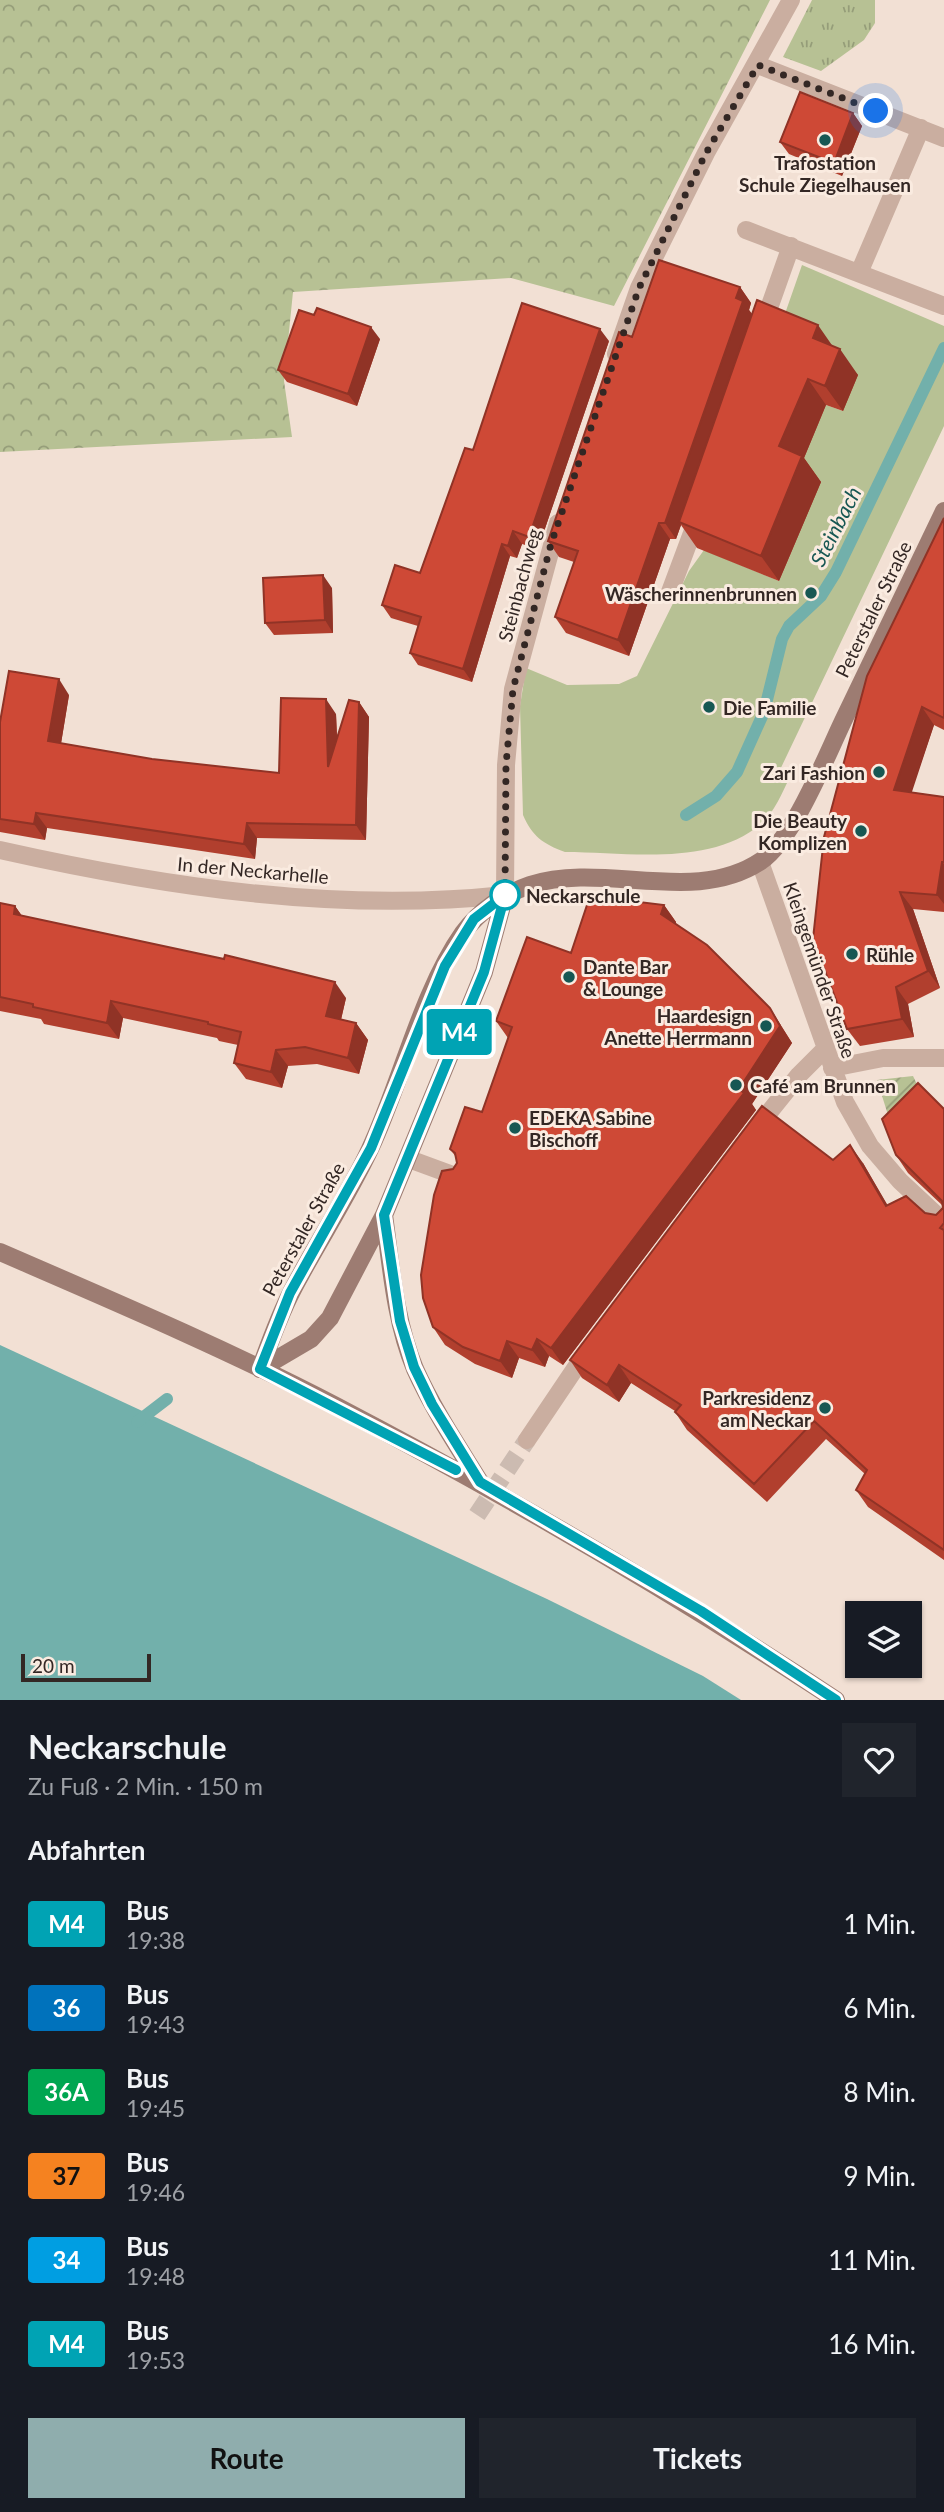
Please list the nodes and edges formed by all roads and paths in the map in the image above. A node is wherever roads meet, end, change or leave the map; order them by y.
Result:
1 (791, 0) edge
2 (758, 65) junction
3 (920, 128) junction
4 (944, 138) edge
5 (747, 230) dead end
6 (791, 246) junction
7 (859, 273) junction
8 (944, 306) edge
9 (758, 343) edge
10 (608, 377) edge
11 (705, 495) edge
12 (564, 506) edge
13 (944, 511) edge
14 (670, 592) dead end
15 (0, 850) edge
16 (760, 862) junction
17 (505, 895) junction
18 (825, 1049) junction
19 (944, 1058) edge
20 (832, 1068) junction
21 (740, 1150) edge
22 (409, 1159) junction
23 (458, 1177) edge
24 (384, 1215) junction
25 (944, 1223) edge
26 (0, 1252) edge
27 (604, 1329) edge
28 (260, 1369) junction
29 (527, 1440) tunnel mouth
30 (480, 1482) junction
31 (836, 1700) edge

1 - 2 street
2 - 3 street
2 - 10 street
3 - 4 street
3 - 7 street
5 - 6 street
6 - 7 street
6 - 9 street
7 - 8 street
11 - 14 street
12 - 17 street, Steinbachweg
13 - 16 main road, Peterstaler Straße
15 - 17 street, In der Neckarhelle
16 - 17 main road, Peterstaler Straße
16 - 18 street, Kleingemünder Straße
17 - 22 main road
17 - 28 main road, Peterstaler Straße
18 - 20 street, Kleingemünder Straße
18 - 21 street
19 - 20 street
20 - 25 street, Kleingemünder Straße
22 - 23 street
22 - 24 main road
24 - 28 main road
24 - 30 main road
26 - 28 main road
27 - 29 street
28 - 30 main road
30 - 31 main road

